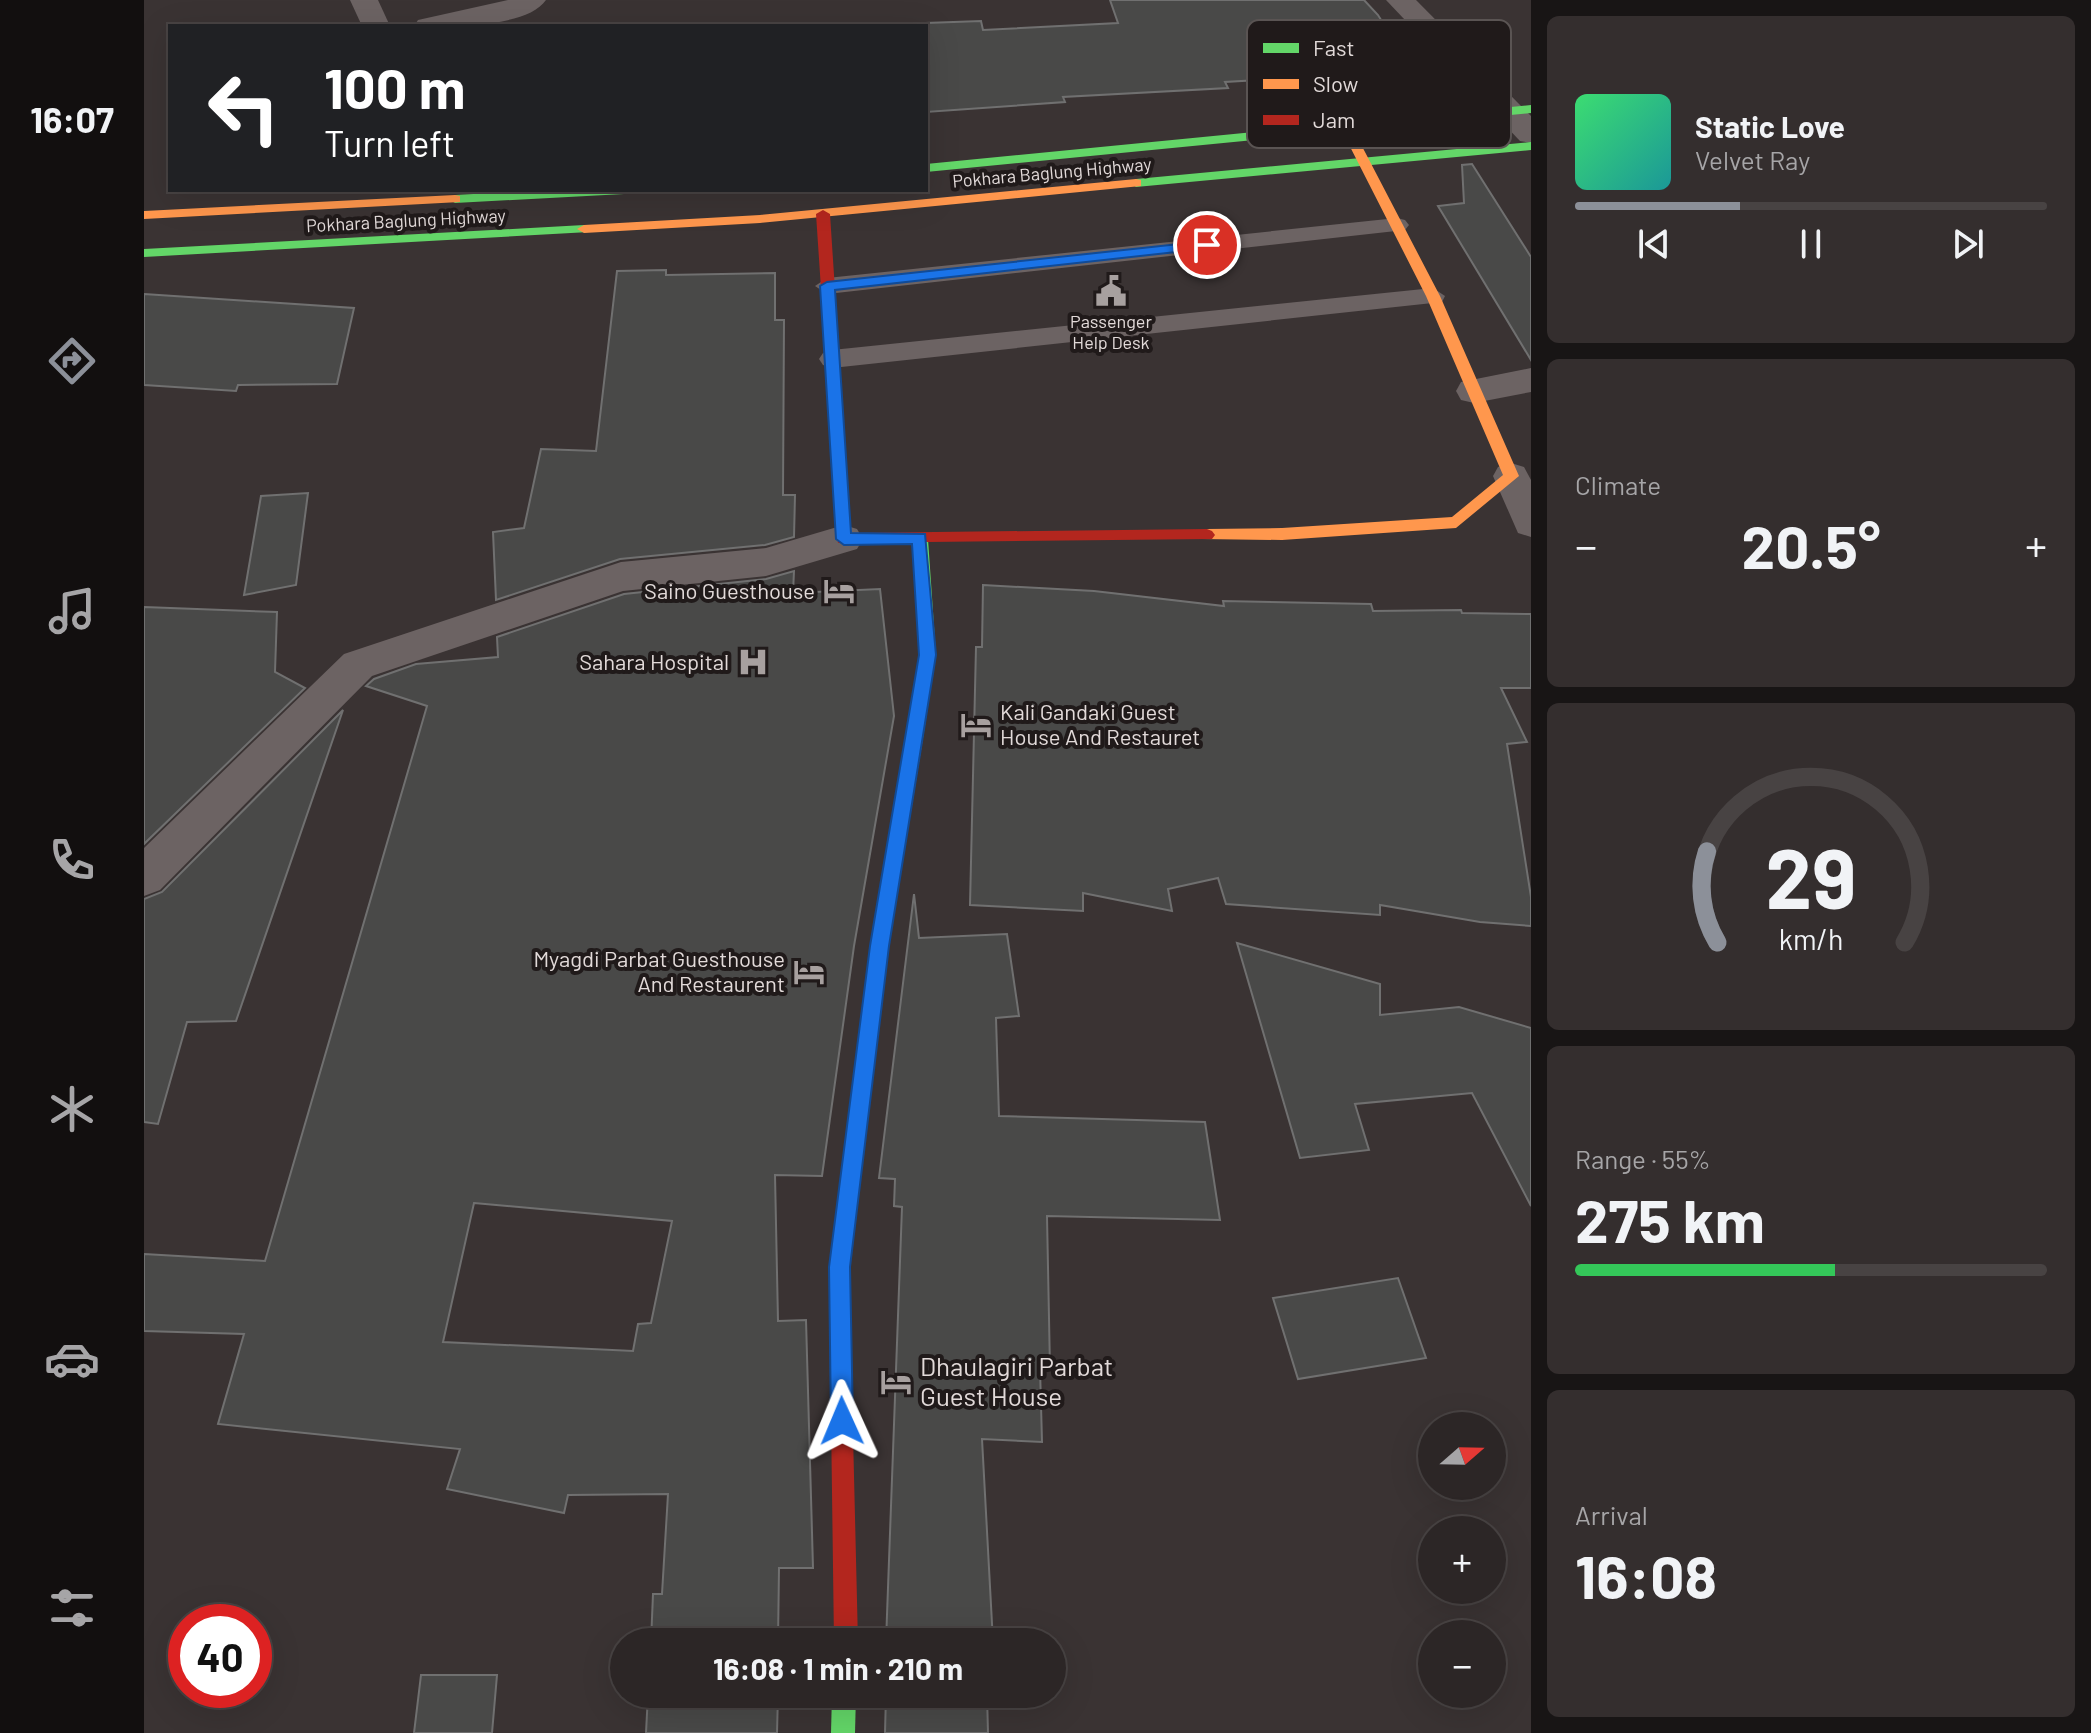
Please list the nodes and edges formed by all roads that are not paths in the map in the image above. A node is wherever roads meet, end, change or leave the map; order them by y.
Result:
1 (364, 0) edge
2 (532, 0) edge
3 (1400, 0) edge
4 (1421, 20) edge
5 (375, 24) edge
6 (438, 24) edge
7 (1247, 138) edge
8 (1531, 146) edge
9 (1357, 148) edge
10 (1366, 164) junction
11 (928, 168) edge
12 (558, 192) edge
13 (425, 196) edge
14 (823, 214) junction
15 (144, 215) edge
16 (1397, 225) junction
17 (144, 253) edge
18 (827, 286) junction
19 (1433, 296) junction
20 (832, 359) junction
21 (1531, 380) edge
22 (1474, 391) junction
23 (1511, 476) junction
24 (1531, 523) edge
25 (844, 539) junction
26 (920, 539) junction
27 (144, 877) edge
28 (846, 1628) edge
29 (844, 1708) edge
30 (843, 1733) edge

1 - 5 street
2 - 6 street
3 - 4 street
7 - 11 main road, Pokhara Baglung Highway
8 - 10 main road, Pokhara Baglung Highway
9 - 10 main road
10 - 14 main road, Pokhara Baglung Highway
10 - 16 main road
12 - 13 main road, Pokhara Baglung Highway
13 - 15 main road, Pokhara Baglung Highway
14 - 17 main road, Pokhara Baglung Highway
14 - 18 main road
16 - 18 lane
16 - 19 main road
18 - 20 main road
19 - 20 lane
19 - 22 main road
20 - 25 main road
21 - 22 street
22 - 23 main road
23 - 24 street
23 - 26 main road
25 - 26 main road
25 - 27 street
26 - 28 main road
29 - 30 main road

